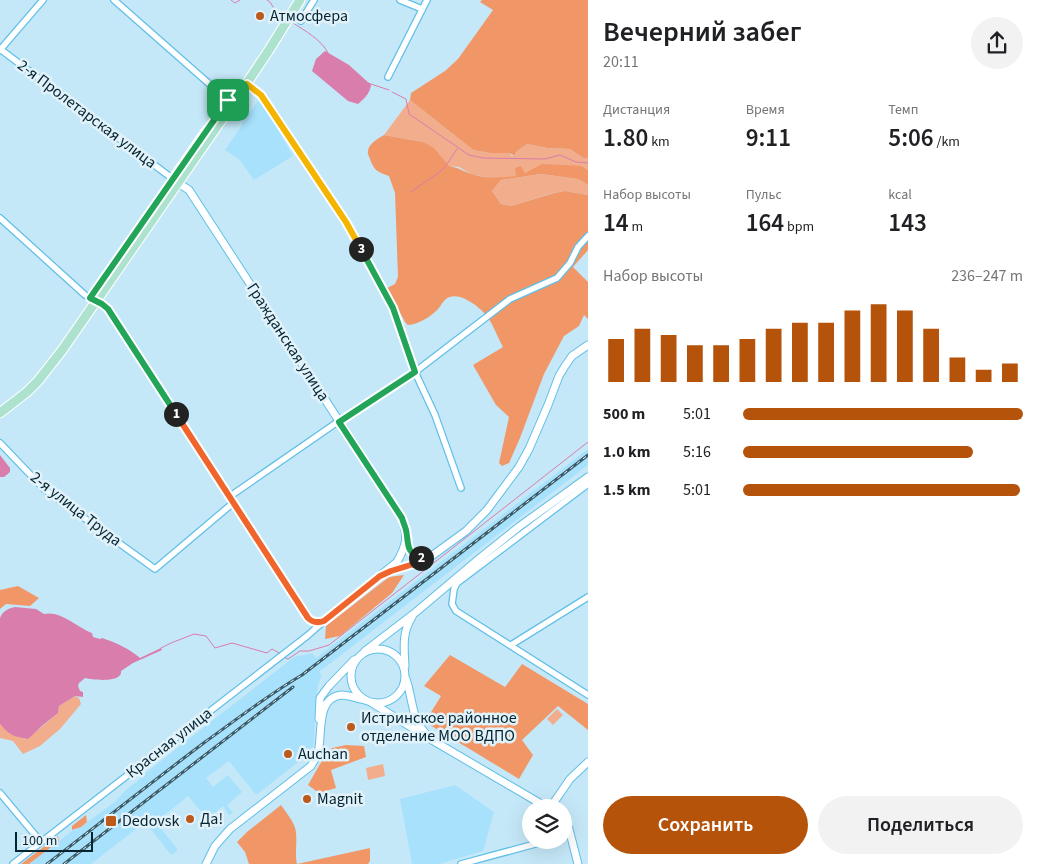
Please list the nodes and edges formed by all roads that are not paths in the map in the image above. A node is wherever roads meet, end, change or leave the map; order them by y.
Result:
1 (43, 0) edge
2 (114, 0) edge
3 (294, 0) edge
4 (300, 0) edge
5 (314, 0) edge
6 (400, 0) edge
7 (427, 0) edge
8 (422, 9) junction
9 (301, 20) dead end
10 (0, 49) edge
11 (388, 77) dead end
12 (247, 84) junction
13 (231, 102) junction
14 (175, 181) junction
15 (0, 218) edge
16 (588, 236) edge
17 (93, 299) junction
18 (588, 345) edge
19 (415, 372) junction
20 (0, 407) edge
21 (0, 413) edge
22 (339, 422) junction
23 (0, 443) edge
24 (588, 477) edge
25 (588, 484) edge
26 (461, 488) dead end
27 (231, 500) junction
28 (406, 535) junction
29 (426, 559) junction
30 (380, 576) junction
31 (588, 597) edge
32 (416, 612) junction
33 (324, 621) junction
34 (511, 645) junction
35 (365, 651) junction
36 (358, 657) junction
37 (405, 668) junction
38 (406, 677) junction
39 (588, 695) edge
40 (369, 701) junction
41 (320, 732) junction
42 (432, 740) junction
43 (588, 762) edge
44 (0, 792) edge
45 (534, 799) edge
46 (556, 799) edge
47 (572, 838) edge
48 (41, 842) junction
49 (522, 847) edge
50 (13, 864) edge
51 (206, 864) edge
52 (461, 864) edge
53 (578, 864) edge

1 - 10 street
2 - 13 street
3 - 13 main road
4 - 12 main road
5 - 9 street
6 - 8 street
7 - 8 street
8 - 11 street
10 - 14 street, 2-я Пролетарская улица
12 - 13 main road
12 - 19 street
13 - 14 main road
14 - 17 main road
14 - 22 street, Гражданская улица
15 - 17 street
16 - 19 street
17 - 20 main road
17 - 21 main road
17 - 27 street
18 - 29 street
19 - 22 street
19 - 26 street
22 - 27 street
22 - 28 street, Гражданская улица
23 - 27 street, 2-я улица Труда
24 - 32 street
25 - 34 street
27 - 33 street
28 - 29 street, Гражданская улица
28 - 30 street
29 - 30 street
30 - 33 street
31 - 34 street
32 - 35 street
32 - 37 street
33 - 48 street, Красная улица
34 - 39 street
35 - 36 street
35 - 37 street
36 - 40 street
36 - 41 street
37 - 38 street
38 - 40 street
38 - 42 street
40 - 41 street
40 - 42 street
41 - 51 street
42 - 45 street
43 - 46 street
44 - 48 street
47 - 53 street
48 - 50 street, Красная улица
49 - 52 street

